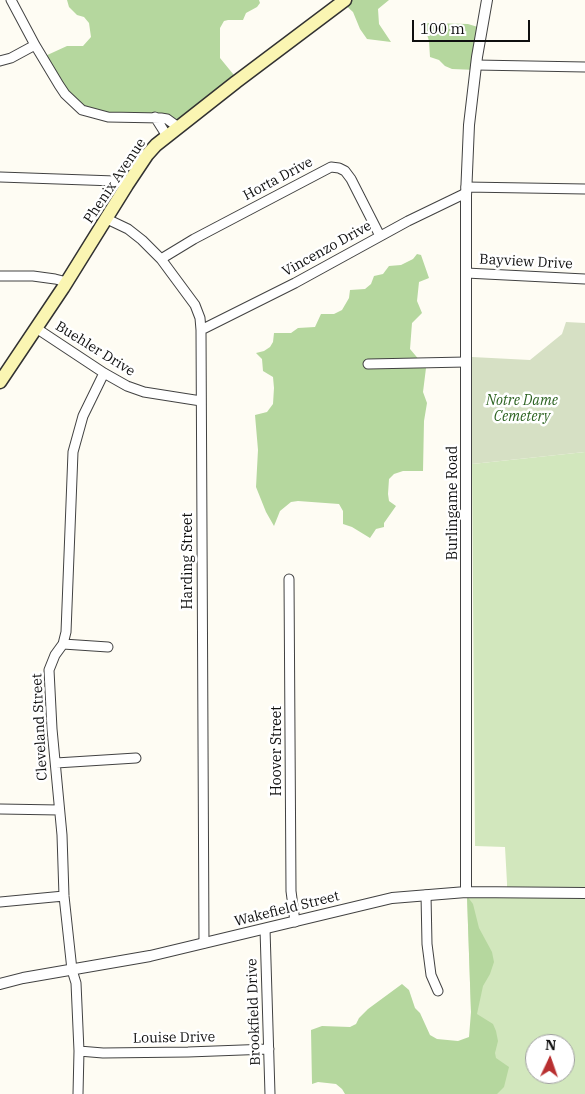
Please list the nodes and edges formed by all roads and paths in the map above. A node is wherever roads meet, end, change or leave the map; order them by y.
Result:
1 (10, 0) edge
2 (345, 0) edge
3 (486, 0) edge
4 (35, 46) junction
5 (0, 61) edge
6 (476, 65) junction
7 (585, 68) edge
8 (155, 117) junction
9 (178, 127) junction
10 (167, 136) junction
11 (0, 177) edge
12 (127, 185) junction
13 (585, 189) edge
14 (466, 190) junction
15 (107, 219) junction
16 (380, 236) junction
17 (161, 259) junction
18 (466, 273) junction
19 (0, 276) edge
20 (585, 279) edge
21 (66, 282) junction
22 (36, 328) junction
23 (201, 330) junction
24 (466, 362) junction
25 (368, 364) dead end
26 (104, 373) junction
27 (0, 382) edge
28 (201, 400) junction
29 (289, 580) dead end
30 (63, 644) junction
31 (108, 648) dead end
32 (136, 758) dead end
33 (56, 763) junction
34 (0, 809) edge
35 (59, 810) junction
36 (466, 892) junction
37 (585, 893) edge
38 (64, 896) junction
39 (426, 896) junction
40 (0, 902) edge
41 (295, 922) junction
42 (265, 929) junction
43 (204, 943) junction
44 (72, 970) junction
45 (0, 984) edge
46 (438, 991) dead end
47 (270, 1049) junction
48 (79, 1051) junction
49 (78, 1094) edge
50 (270, 1094) edge

1 - 4 street
2 - 9 main road, Phenix Avenue
3 - 6 street, Burlingame Road
4 - 5 street
4 - 8 street
6 - 7 street
6 - 14 street, Burlingame Road
8 - 9 street
8 - 10 street
9 - 10 main road, Phenix Avenue
10 - 12 main road, Phenix Avenue
11 - 12 street
12 - 15 main road, Phenix Avenue
13 - 14 street
14 - 16 street, Vincenzo Drive
14 - 18 street, Burlingame Road
15 - 17 street, Harding Street
15 - 21 main road, Phenix Avenue
16 - 17 street, Horta Drive
16 - 23 street, Vincenzo Drive
17 - 23 street, Harding Street
18 - 20 street, Bayview Drive
18 - 24 street, Burlingame Road
19 - 21 street
21 - 22 main road, Phenix Avenue
22 - 26 street, Buehler Drive
22 - 27 main road, Phenix Avenue
23 - 28 street, Harding Street
24 - 25 street
24 - 36 street, Burlingame Road
26 - 28 street, Buehler Drive
26 - 30 street, Cleveland Street
28 - 43 street, Harding Street
29 - 41 street, Hoover Street
30 - 31 street
30 - 33 street, Cleveland Street
32 - 33 street
33 - 35 street, Cleveland Street
34 - 35 street
35 - 38 street, Cleveland Street
36 - 37 street, Wakefield Street
36 - 39 street, Wakefield Street
38 - 40 street
38 - 44 street, Cleveland Street
39 - 41 street, Wakefield Street
39 - 46 street
41 - 42 street, Wakefield Street
42 - 43 street, Wakefield Street
42 - 47 street, Brookfield Drive
43 - 44 street, Wakefield Street
44 - 45 street, Wakefield Street
44 - 48 street, Cleveland Street
47 - 48 street, Louise Drive
47 - 50 street, Brookfield Drive
48 - 49 street, Cleveland Street

